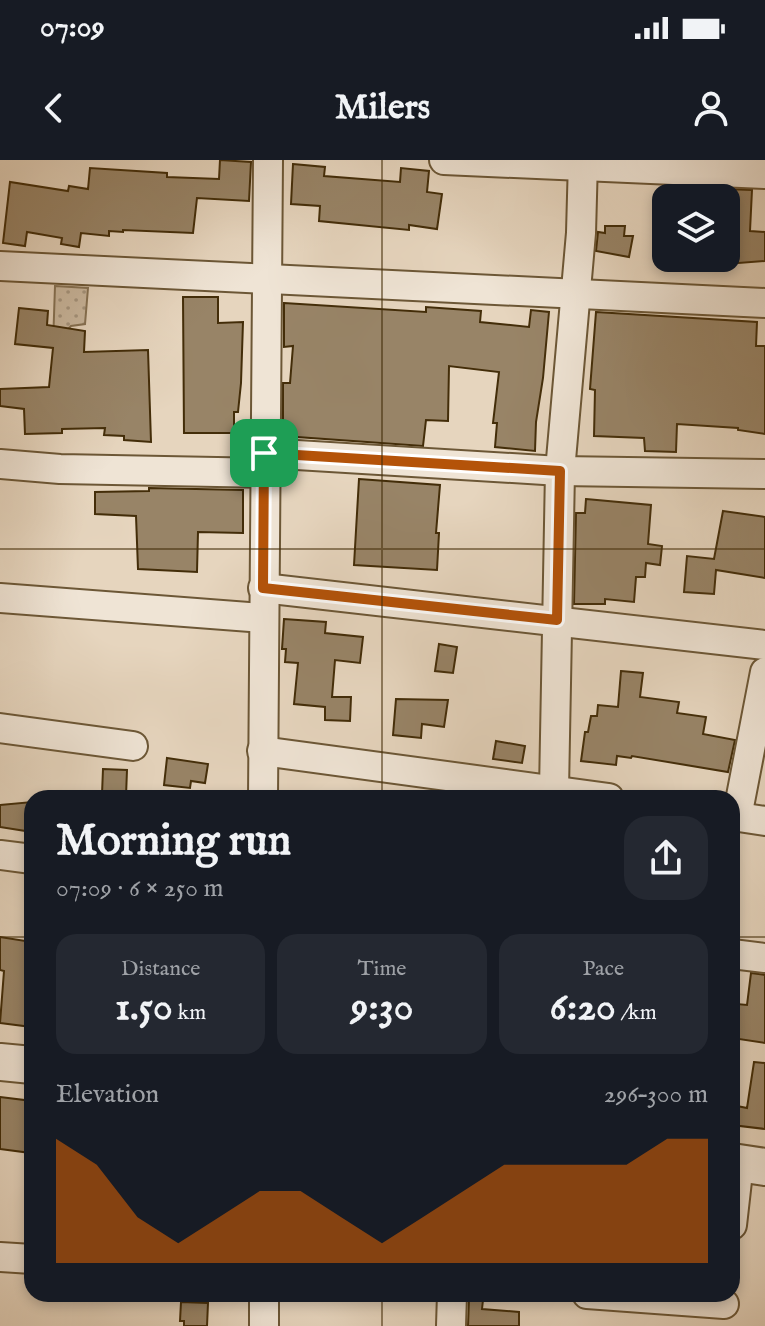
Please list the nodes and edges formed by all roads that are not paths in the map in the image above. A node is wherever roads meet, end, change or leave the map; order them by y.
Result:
1 (268, 160) edge
2 (444, 160) edge
3 (582, 163) edge
4 (765, 174) edge
5 (0, 266) edge
6 (267, 279) junction
7 (574, 294) junction
8 (765, 303) edge
9 (264, 463) junction
10 (0, 464) edge
11 (560, 471) junction
12 (765, 474) edge
13 (263, 588) junction
14 (0, 598) edge
15 (263, 618) junction
16 (557, 620) junction
17 (765, 645) edge
18 (765, 672) edge
19 (0, 728) edge
20 (133, 746) dead end
21 (262, 751) junction
22 (263, 790) edge
23 (554, 790) joint
24 (745, 818) edge
25 (0, 855) edge
26 (24, 858) edge
27 (740, 955) edge
28 (765, 958) edge
29 (0, 1062) edge
30 (24, 1064) edge
31 (745, 1164) edge
32 (740, 1187) edge
33 (0, 1257) edge
34 (24, 1258) edge
35 (264, 1302) edge
36 (452, 1302) edge
37 (665, 1302) edge
38 (723, 1308) edge
39 (264, 1326) edge
40 (451, 1326) edge

1 - 6 street
2 - 3 street
3 - 4 street
3 - 7 street
5 - 6 street
6 - 7 street
6 - 9 street
7 - 8 street
7 - 11 street
9 - 10 street
9 - 11 street
9 - 13 street
11 - 12 street
11 - 16 street
13 - 15 street
13 - 16 street
14 - 15 street
15 - 21 street
16 - 17 street
16 - 23 street
18 - 24 street
19 - 20 street
21 - 22 street
21 - 23 street
25 - 26 street
27 - 28 street
29 - 30 street
31 - 32 street
33 - 34 street
35 - 39 street
36 - 40 street
37 - 38 street

